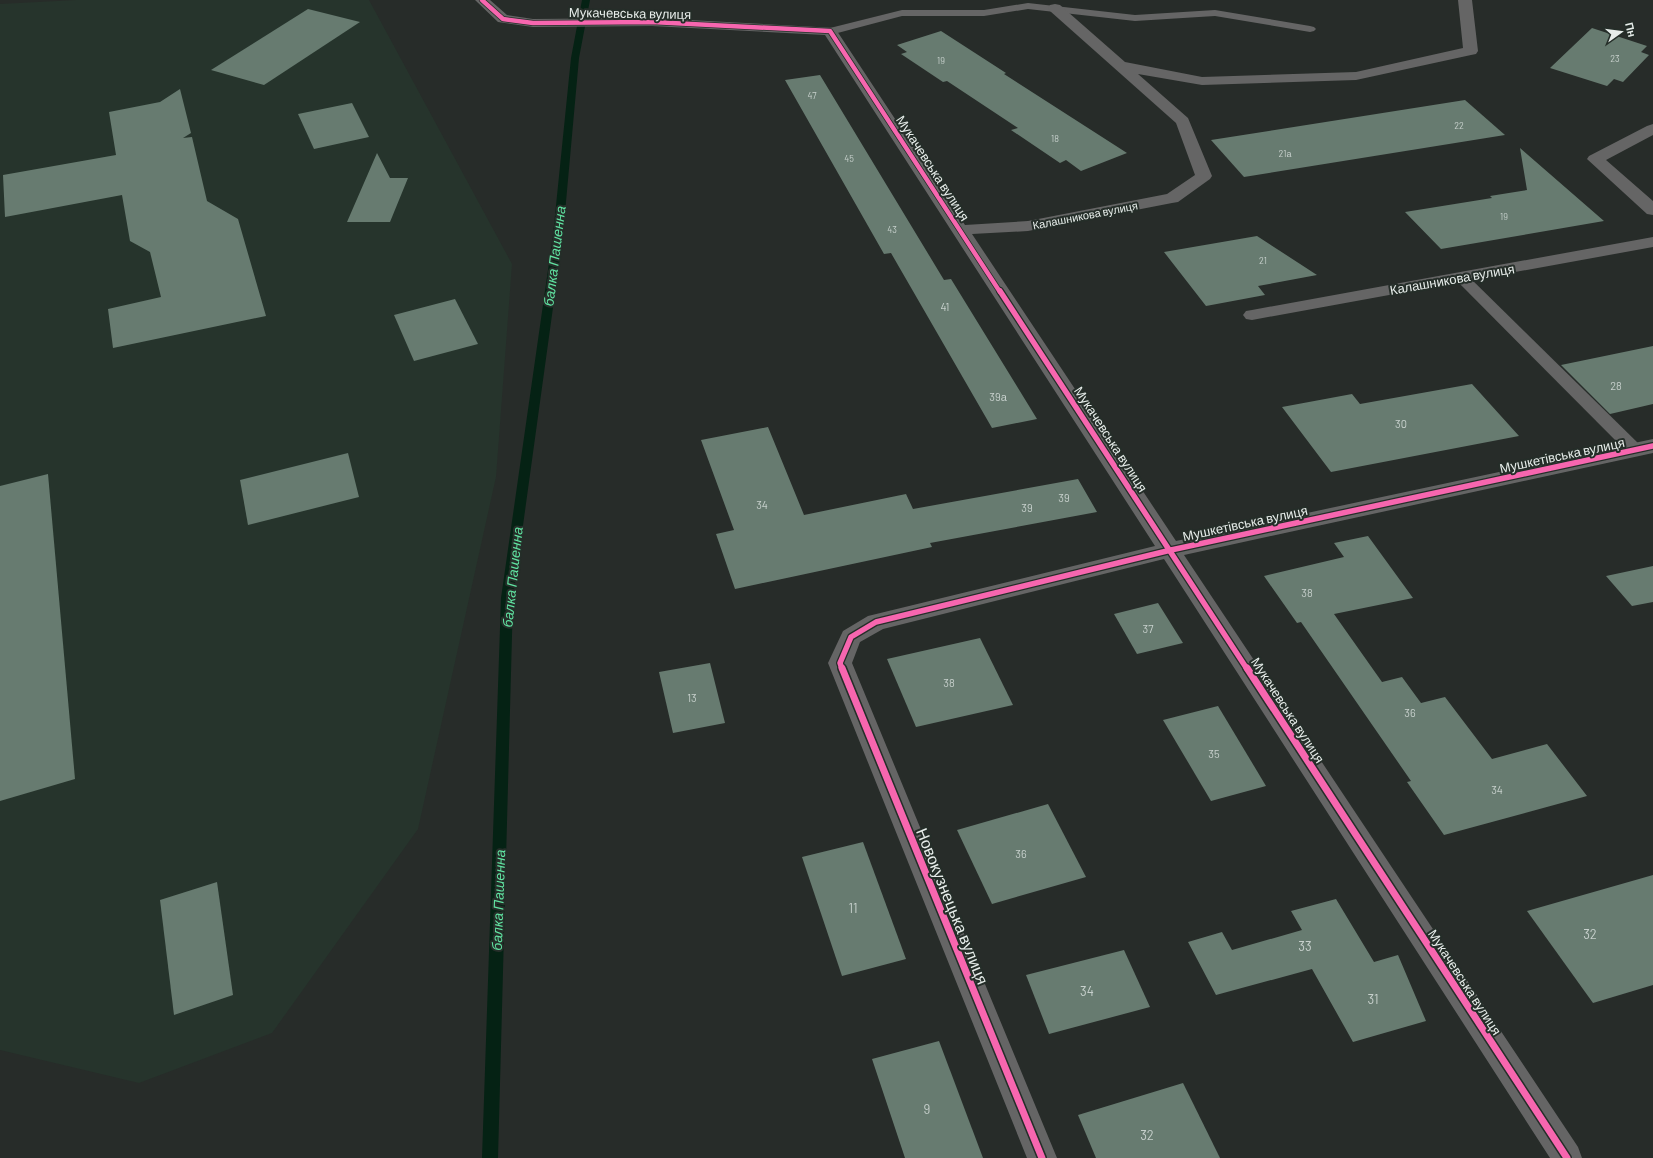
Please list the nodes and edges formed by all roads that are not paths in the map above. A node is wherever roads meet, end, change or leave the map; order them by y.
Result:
1 (482, 0) edge
2 (1465, 0) edge
3 (919, 3) dead end
4 (1055, 8) junction
5 (902, 13) junction
6 (1310, 29) dead end
7 (830, 31) junction
8 (1120, 66) junction
9 (1653, 130) edge
10 (1653, 210) edge
11 (959, 230) junction
12 (1653, 242) edge
13 (1461, 277) junction
14 (1252, 316) dead end
15 (1644, 448) edge
16 (1171, 550) junction
17 (840, 663) joint
18 (1042, 1158) edge
19 (1567, 1158) edge

1 - 7 street, Мукачевська вулиця
2 - 8 street
3 - 5 lane
4 - 5 lane
4 - 6 lane
4 - 8 street
5 - 7 lane
7 - 11 street, Мукачевська вулиця
8 - 11 street, Калашникова вулиця
9 - 10 street
11 - 16 street, Мукачевська вулиця
12 - 13 street, Калашникова вулиця
13 - 14 street, Калашникова вулиця
13 - 15 lane
15 - 16 street, Мушкетівська вулиця
16 - 17 street, Мушкетівська вулиця
16 - 19 street, Мукачевська вулиця
17 - 18 street, Новокузнецька вулиця

